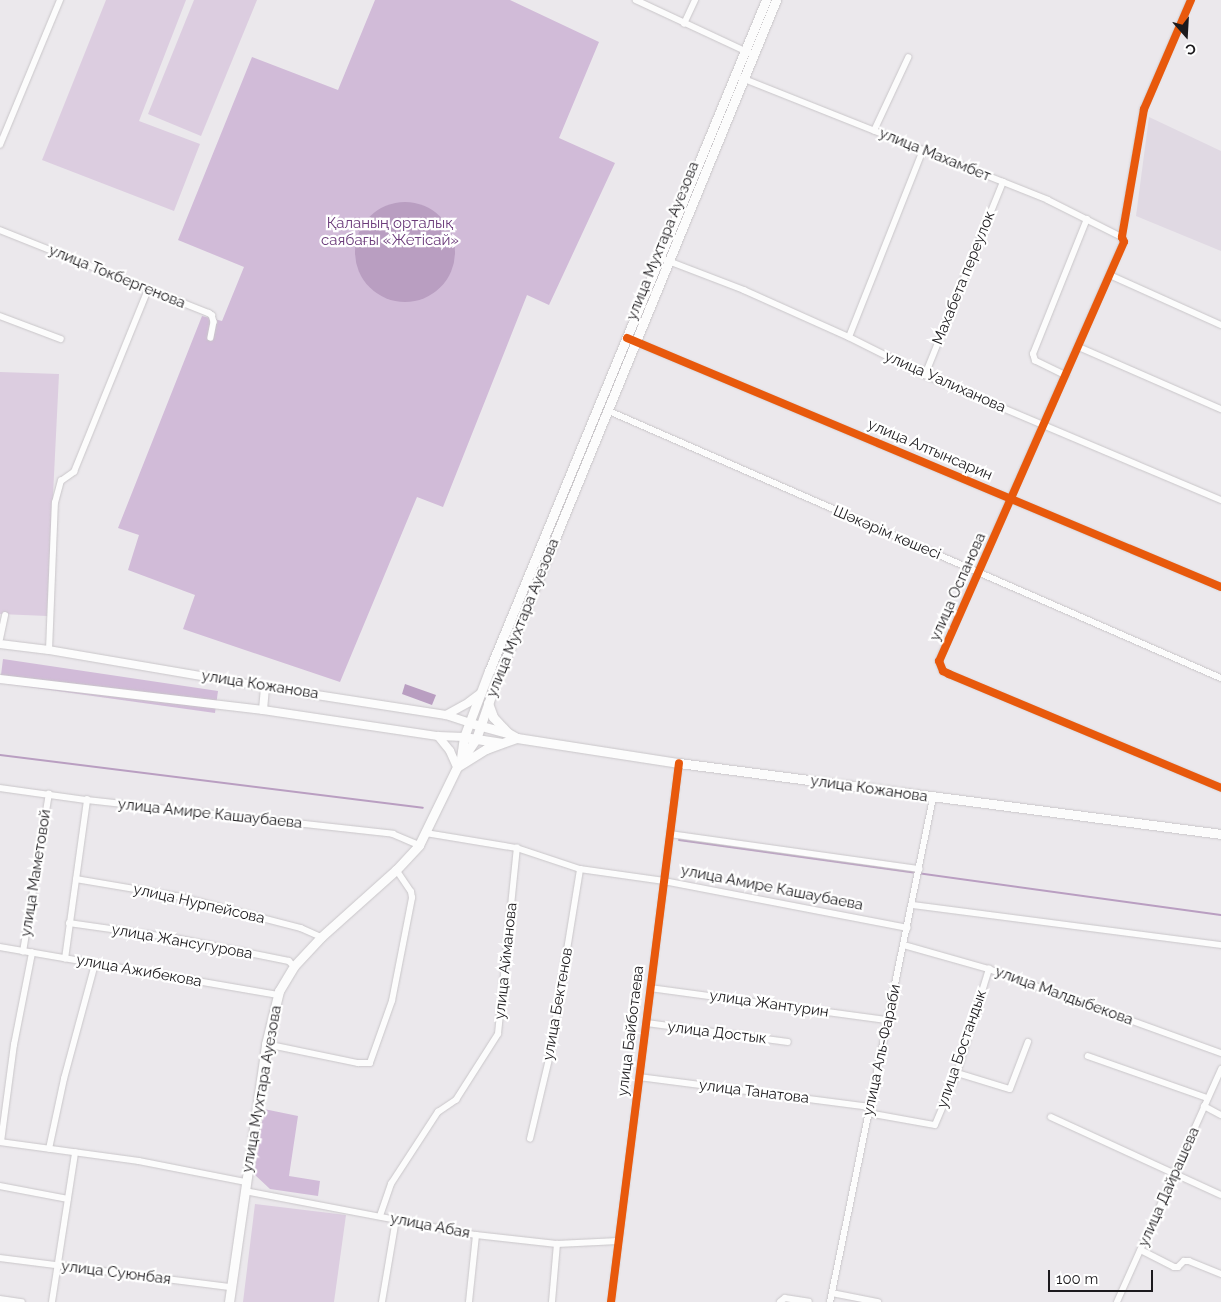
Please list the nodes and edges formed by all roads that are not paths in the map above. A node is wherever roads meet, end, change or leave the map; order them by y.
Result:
1 (60, 0) edge
2 (636, 0) edge
3 (695, 0) edge
4 (766, 0) edge
5 (776, 0) edge
6 (1191, 0) edge
7 (684, 24) junction
8 (745, 51) junction
9 (754, 55) junction
10 (908, 58) dead end
11 (735, 76) junction
12 (744, 79) junction
13 (874, 131) junction
14 (0, 145) edge
15 (924, 150) junction
16 (1003, 182) junction
17 (1087, 219) junction
18 (0, 230) edge
19 (1122, 237) junction
20 (659, 257) junction
21 (669, 261) junction
22 (1110, 275) junction
23 (148, 290) junction
24 (0, 316) edge
25 (1221, 325) edge
26 (849, 337) junction
27 (211, 338) dead end
28 (61, 340) dead end
29 (632, 340) junction
30 (1079, 347) junction
31 (925, 375) junction
32 (1066, 376) junction
33 (1221, 409) edge
34 (609, 411) junction
35 (1045, 426) junction
36 (1012, 499) junction
37 (1221, 500) edge
38 (979, 573) junction
39 (1221, 587) edge
40 (5, 616) dead end
41 (0, 639) edge
42 (0, 644) edge
43 (49, 650) junction
44 (1221, 678) edge
45 (0, 679) edge
46 (265, 687) junction
47 (482, 692) junction
48 (488, 703) junction
49 (263, 710) junction
50 (446, 715) junction
51 (470, 723) junction
52 (482, 725) junction
53 (508, 733) junction
54 (438, 736) junction
55 (464, 737) junction
56 (517, 738) junction
57 (476, 739) junction
58 (501, 744) junction
59 (679, 763) junction
60 (459, 764) junction
61 (0, 788) edge
62 (1221, 788) edge
63 (49, 794) junction
64 (933, 798) junction
65 (87, 800) junction
66 (426, 833) junction
67 (670, 834) junction
68 (1221, 834) edge
69 (419, 845) junction
70 (517, 848) junction
71 (580, 869) junction
72 (920, 869) junction
73 (396, 870) junction
74 (76, 880) junction
75 (664, 881) junction
76 (913, 905) junction
77 (69, 923) junction
78 (907, 928) junction
79 (321, 937) junction
80 (904, 945) junction
81 (1221, 945) edge
82 (0, 946) edge
83 (23, 952) junction
84 (32, 953) junction
85 (64, 959) junction
86 (95, 964) junction
87 (294, 966) junction
88 (989, 969) junction
89 (650, 988) junction
90 (278, 995) junction
91 (888, 1020) junction
92 (647, 1023) junction
93 (788, 1042) dead end
94 (1028, 1042) dead end
95 (266, 1044) junction
96 (1221, 1054) edge
97 (1088, 1056) dead end
98 (1221, 1069) edge
99 (957, 1073) junction
100 (639, 1077) junction
101 (1207, 1098) junction
102 (1204, 1106) junction
103 (869, 1110) junction
104 (1221, 1115) edge
105 (1051, 1117) dead end
106 (931, 1126) joint
107 (530, 1139) dead end
108 (0, 1142) edge
109 (48, 1149) junction
110 (75, 1153) junction
111 (1175, 1173) junction
112 (0, 1186) edge
113 (245, 1186) junction
114 (1221, 1195) edge
115 (68, 1198) junction
116 (380, 1216) junction
117 (396, 1220) junction
118 (476, 1235) junction
119 (618, 1241) junction
120 (557, 1244) junction
121 (1141, 1250) junction
122 (0, 1258) edge
123 (57, 1265) junction
124 (1221, 1274) edge
125 (231, 1287) junction
126 (832, 1293) junction
127 (0, 1299) edge
128 (22, 1302) edge
129 (52, 1302) edge
130 (229, 1302) edge
131 (382, 1302) edge
132 (469, 1302) edge
133 (552, 1302) edge
134 (611, 1302) edge
135 (780, 1302) edge
136 (809, 1302) edge
137 (830, 1302) edge
138 (878, 1302) edge
139 (1117, 1302) edge

1 - 14 street
2 - 7 street
3 - 7 street
4 - 8 main road, улица Мухтара Ауезова
5 - 9 main road, улица Мухтара Ауезова
6 - 19 street, улица Оспанова
7 - 8 street
8 - 9 street
8 - 11 main road, улица Мухтара Ауезова
9 - 12 main road, улица Мухтара Ауезова
10 - 13 street
11 - 12 street, улица Махамбет
11 - 20 main road, улица Мухтара Ауезова
12 - 13 street, улица Махамбет
12 - 21 main road, улица Мухтара Ауезова
13 - 15 street, улица Махамбет
15 - 16 street, улица Махамбет
15 - 26 street
16 - 17 street, улица Махамбет
16 - 31 street, Махабета переулок
17 - 19 street, улица Махамбет
17 - 32 street
18 - 23 street, улица Токбергенова
19 - 22 street, улица Оспанова
20 - 21 street, улица Уалиханова
20 - 29 main road, улица Мухтара Ауезова
21 - 26 street, улица Уалиханова
21 - 29 main road, улица Мухтара Ауезова
22 - 25 street
22 - 30 street, улица Оспанова
23 - 27 street, улица Токбергенова
23 - 43 street
24 - 28 street
26 - 31 street, улица Уалиханова
29 - 34 main road, улица Мухтара Ауезова
29 - 36 street, улица Алтынсарин
29 - 47 main road, улица Мухтара Ауезова
30 - 32 street, улица Оспанова
30 - 33 street
31 - 35 street, улица Уалиханова
32 - 35 street, улица Оспанова
34 - 38 street, Шәкәрім көшесі
34 - 48 main road, улица Мухтара Ауезова
35 - 36 street, улица Оспанова
35 - 37 street, улица Уалиханова
36 - 38 street, улица Оспанова
36 - 39 street, улица Алтынсарин
38 - 44 street, Шәкәрім көшесі
38 - 62 street, улица Оспанова
40 - 41 street
42 - 43 street, улица Кожанова
43 - 46 street, улица Кожанова
45 - 49 street, улица Кожанова
46 - 49 street
46 - 50 street, улица Кожанова
47 - 50 street
47 - 51 main road, улица Мухтара Ауезова
48 - 52 main road, улица Мухтара Ауезова
48 - 53 main road
49 - 54 street, улица Кожанова
50 - 51 street, улица Кожанова
51 - 52 main road, улица Кожанова
51 - 55 main road, улица Мухтара Ауезова
52 - 53 main road, улица Кожанова
52 - 57 main road, улица Мухтара Ауезова
53 - 56 main road, улица Кожанова
54 - 55 street, улица Кожанова
54 - 60 street
55 - 57 main road, улица Кожанова
55 - 60 main road, улица Мухтара Ауезова
56 - 58 main road, улица Кожанова
56 - 59 main road, улица Кожанова
57 - 58 main road, улица Кожанова
57 - 60 main road, улица Мухтара Ауезова
58 - 60 main road
59 - 64 main road, улица Кожанова
59 - 67 street, улица Байботаева
60 - 66 main road, улица Мухтара Ауезова
61 - 63 street, улица Амире Кашаубаева
63 - 65 street, улица Амире Кашаубаева
63 - 83 street, улица Маметовой
64 - 68 main road, улица Кожанова
64 - 72 street, улица Аль-Фараби
65 - 69 street, улица Амире Кашаубаева
65 - 74 street
66 - 69 main road, улица Мухтара Ауезова
66 - 70 street, улица Амире Кашаубаева
67 - 72 street
67 - 75 street, улица Байботаева
69 - 73 main road, улица Мухтара Ауезова
70 - 71 street, улица Амире Кашаубаева
70 - 116 street, улица Айманова
71 - 75 street, улица Амире Кашаубаева
71 - 107 street, улица Бектенов
72 - 76 street, улица Аль-Фараби
73 - 79 main road, улица Мухтара Ауезова
73 - 95 street
74 - 77 street
74 - 79 street, улица Нурпейсова
75 - 78 street, улица Амире Кашаубаева
75 - 89 street, улица Байботаева
76 - 78 street, улица Аль-Фараби
76 - 81 street
77 - 85 street
77 - 87 street, улица Жансугурова
78 - 80 street, улица Аль-Фараби
79 - 87 main road, улица Мухтара Ауезова
80 - 88 street, улица Малдыбекова
80 - 91 street, улица Аль-Фараби
82 - 83 street, улица Ажибекова
83 - 84 street, улица Ажибекова
84 - 85 street, улица Ажибекова
84 - 108 street, улица Маметовой
85 - 86 street, улица Ажибекова
86 - 90 street, улица Ажибекова
86 - 109 street
87 - 90 main road, улица Мухтара Ауезова
88 - 96 street, улица Малдыбекова
88 - 99 street, улица Бостандык
89 - 91 street, улица Жантурин
89 - 92 street, улица Байботаева
90 - 95 main road, улица Мухтара Ауезова
91 - 103 street, улица Аль-Фараби
92 - 93 street, улица Достык
92 - 100 street, улица Байботаева
94 - 99 street
95 - 113 main road, улица Мухтара Ауезова
97 - 101 street
98 - 101 street, улица Дайрашева
99 - 106 street, улица Бостандык
100 - 103 street, улица Танатова
100 - 119 street, улица Байботаева
101 - 102 street, улица Дайрашева
102 - 104 street
102 - 111 street, улица Дайрашева
103 - 106 street, улица Танатова
103 - 126 street, улица Аль-Фараби
105 - 111 street
108 - 109 street, улица Абая
109 - 110 street, улица Абая
110 - 113 street, улица Абая
110 - 115 street
111 - 114 street
111 - 121 street, улица Дайрашева
112 - 115 street
113 - 116 street, улица Абая
113 - 125 main road, улица Мухтара Ауезова
115 - 123 street
116 - 117 street, улица Абая
117 - 118 street, улица Абая
117 - 131 street
118 - 120 street, улица Абая
118 - 132 street
119 - 120 street, улица Абая
119 - 134 street, улица Байботаева
120 - 133 street
121 - 124 street
121 - 139 street, улица Дайрашева
122 - 123 street, улица Суюнбая
123 - 125 street, улица Суюнбая
123 - 129 street
125 - 130 main road, улица Мухтара Ауезова
126 - 137 street, улица Аль-Фараби
126 - 138 street
127 - 128 street
135 - 136 street

